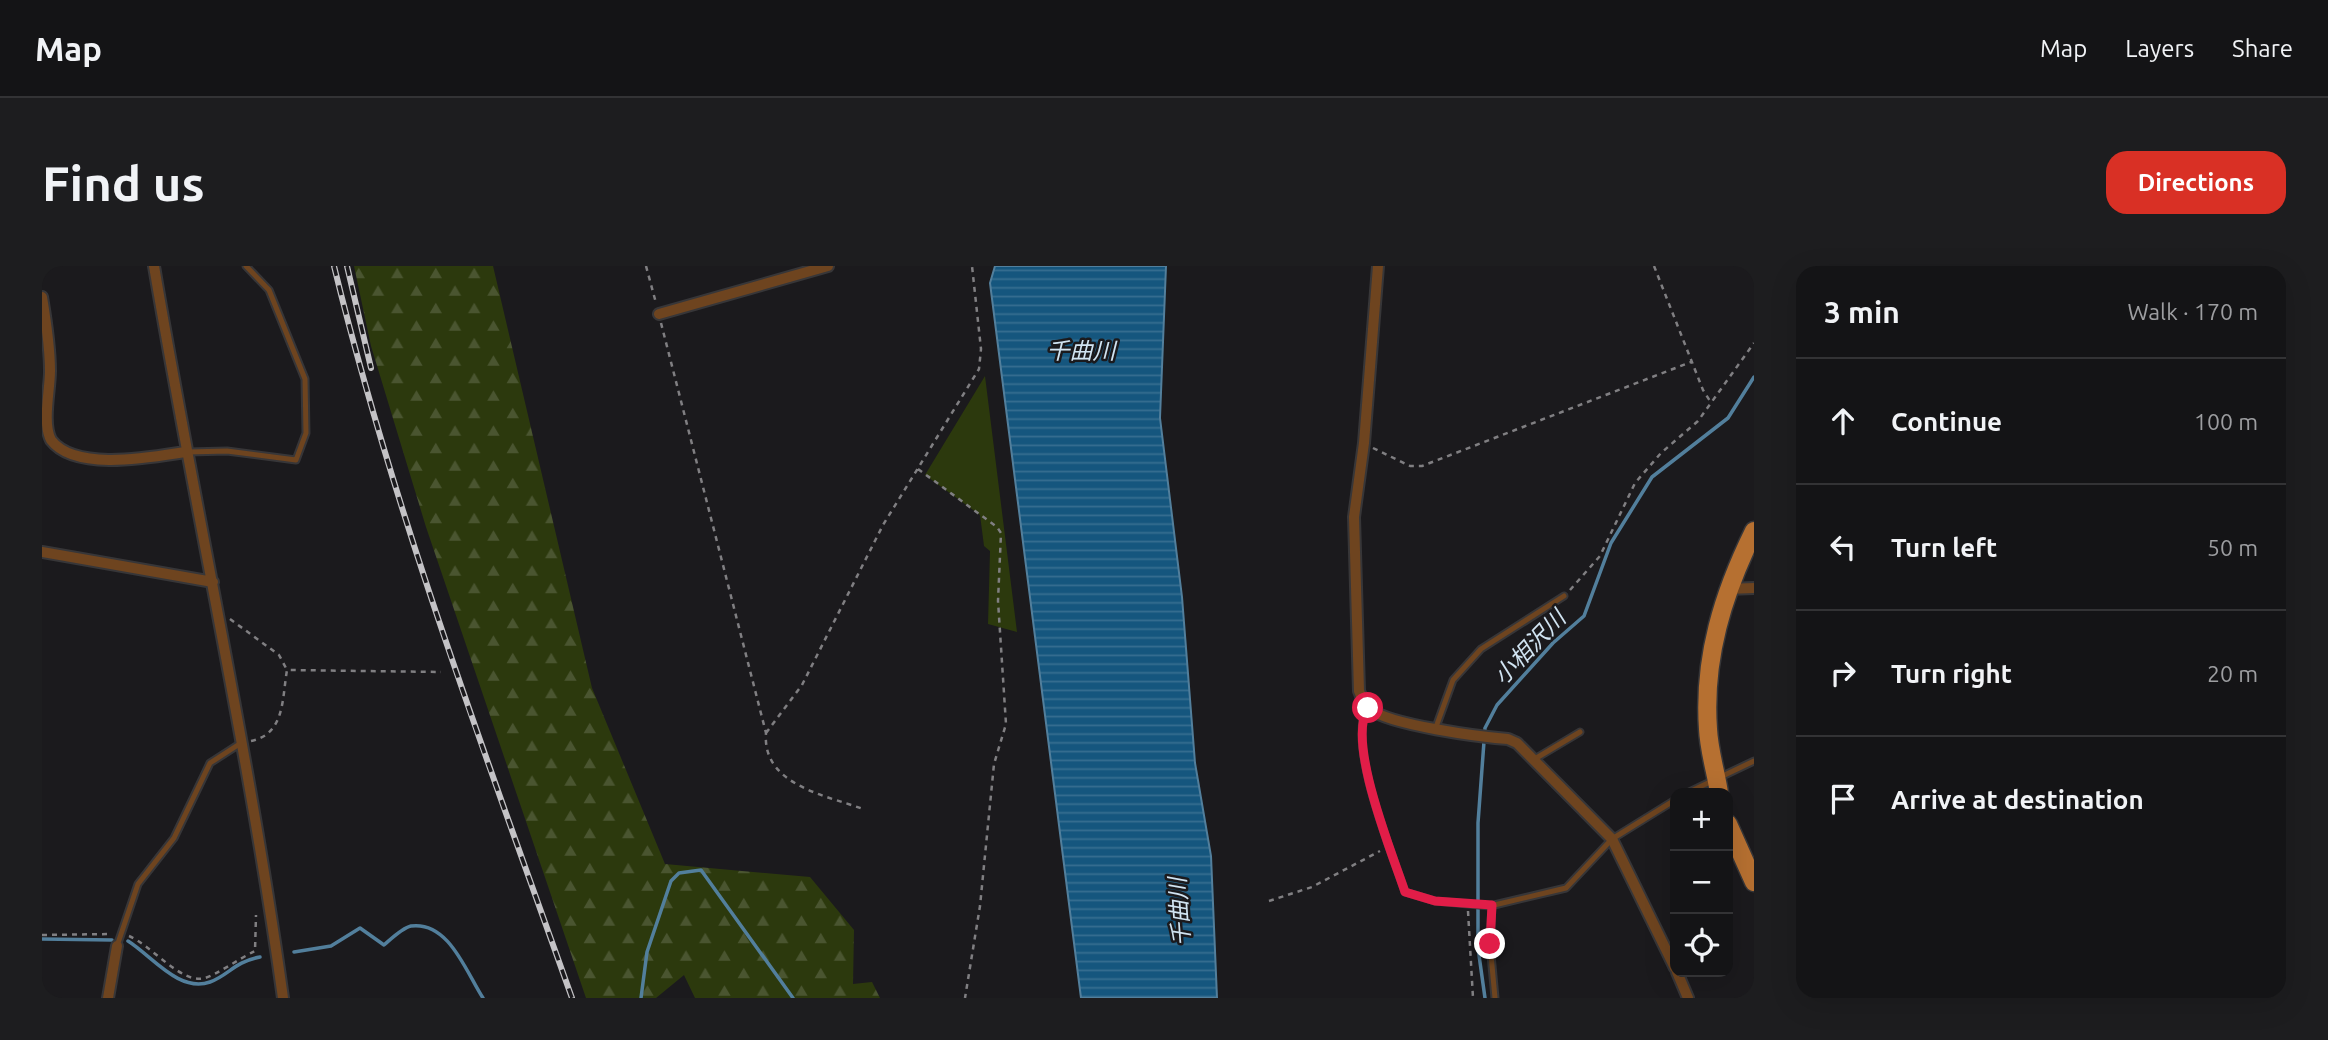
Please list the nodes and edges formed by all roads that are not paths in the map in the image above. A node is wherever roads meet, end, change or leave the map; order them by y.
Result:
1 (154, 266) edge
2 (246, 266) edge
3 (828, 266) edge
4 (1378, 266) edge
5 (42, 297) edge
6 (659, 314) road end
7 (185, 452) junction
8 (1754, 531) edge
9 (42, 552) edge
10 (213, 582) junction
11 (1754, 588) edge
12 (1727, 589) junction
13 (1564, 596) road end
14 (1368, 708) junction
15 (1436, 727) junction
16 (1580, 732) dead end
17 (241, 743) junction
18 (1533, 760) junction
19 (1754, 761) edge
20 (1718, 786) edge
21 (1670, 803) edge
22 (1733, 835) edge
23 (1612, 839) junction
24 (1754, 882) edge
25 (1491, 905) junction
26 (117, 946) joint
27 (1670, 958) edge
28 (1679, 977) edge
29 (108, 998) edge
30 (283, 998) edge
31 (1495, 998) edge
32 (1688, 998) edge

1 - 7 street
2 - 7 lane
3 - 6 street
4 - 14 street
5 - 7 street
7 - 10 street
8 - 12 main road
9 - 10 street
10 - 17 street
11 - 12 street
12 - 20 main road
13 - 15 lane
14 - 15 street
14 - 25 lane
15 - 18 street
16 - 18 lane
17 - 26 lane
17 - 30 street
18 - 23 street
19 - 20 lane
21 - 23 lane
22 - 24 main road
23 - 25 lane
23 - 27 street
25 - 31 lane
26 - 29 street
28 - 32 street

